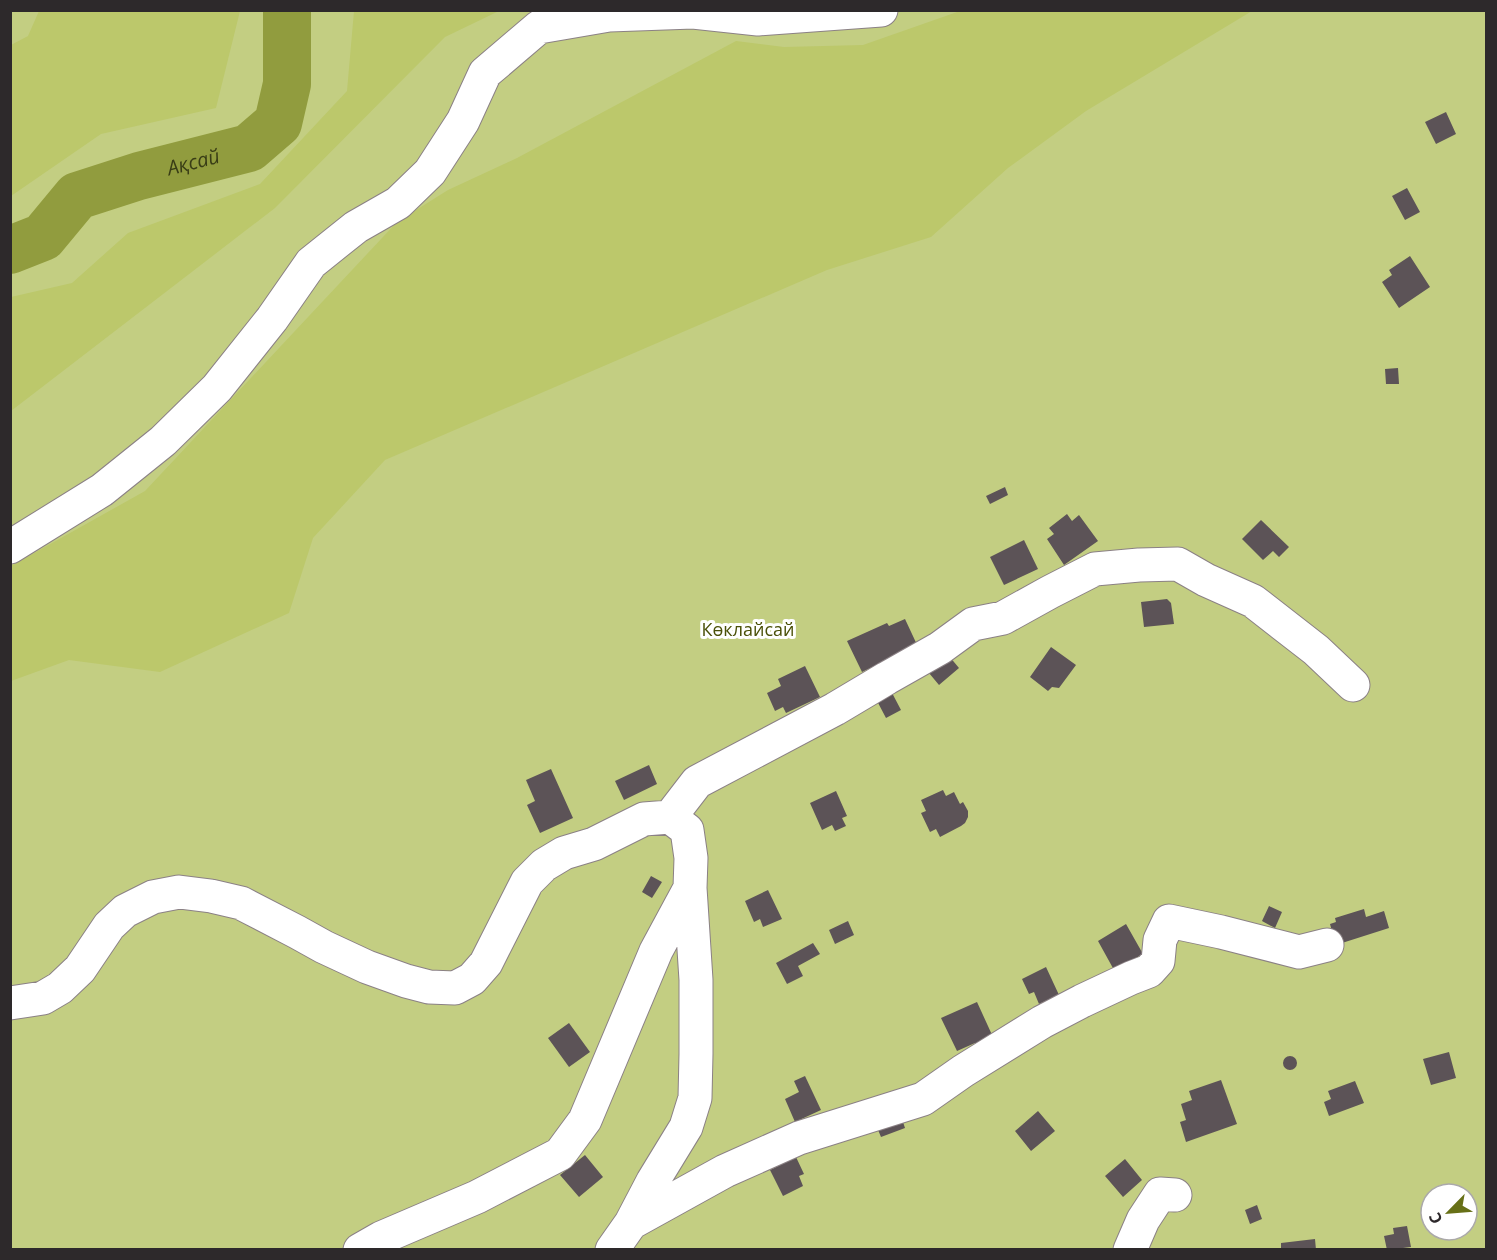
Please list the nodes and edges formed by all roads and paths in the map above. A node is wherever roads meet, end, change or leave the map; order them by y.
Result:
1 (880, 10) edge
2 (10, 547) edge
3 (1353, 685) dead end
4 (670, 817) junction
5 (690, 888) junction
6 (1327, 945) dead end
7 (10, 1003) edge
8 (1175, 1195) dead end
9 (631, 1223) junction
10 (360, 1250) edge
11 (612, 1250) edge
12 (1130, 1250) edge

1 - 2 street
3 - 4 street
4 - 5 street
4 - 7 street
5 - 9 street
5 - 10 street
6 - 9 street
8 - 12 street
9 - 11 street

